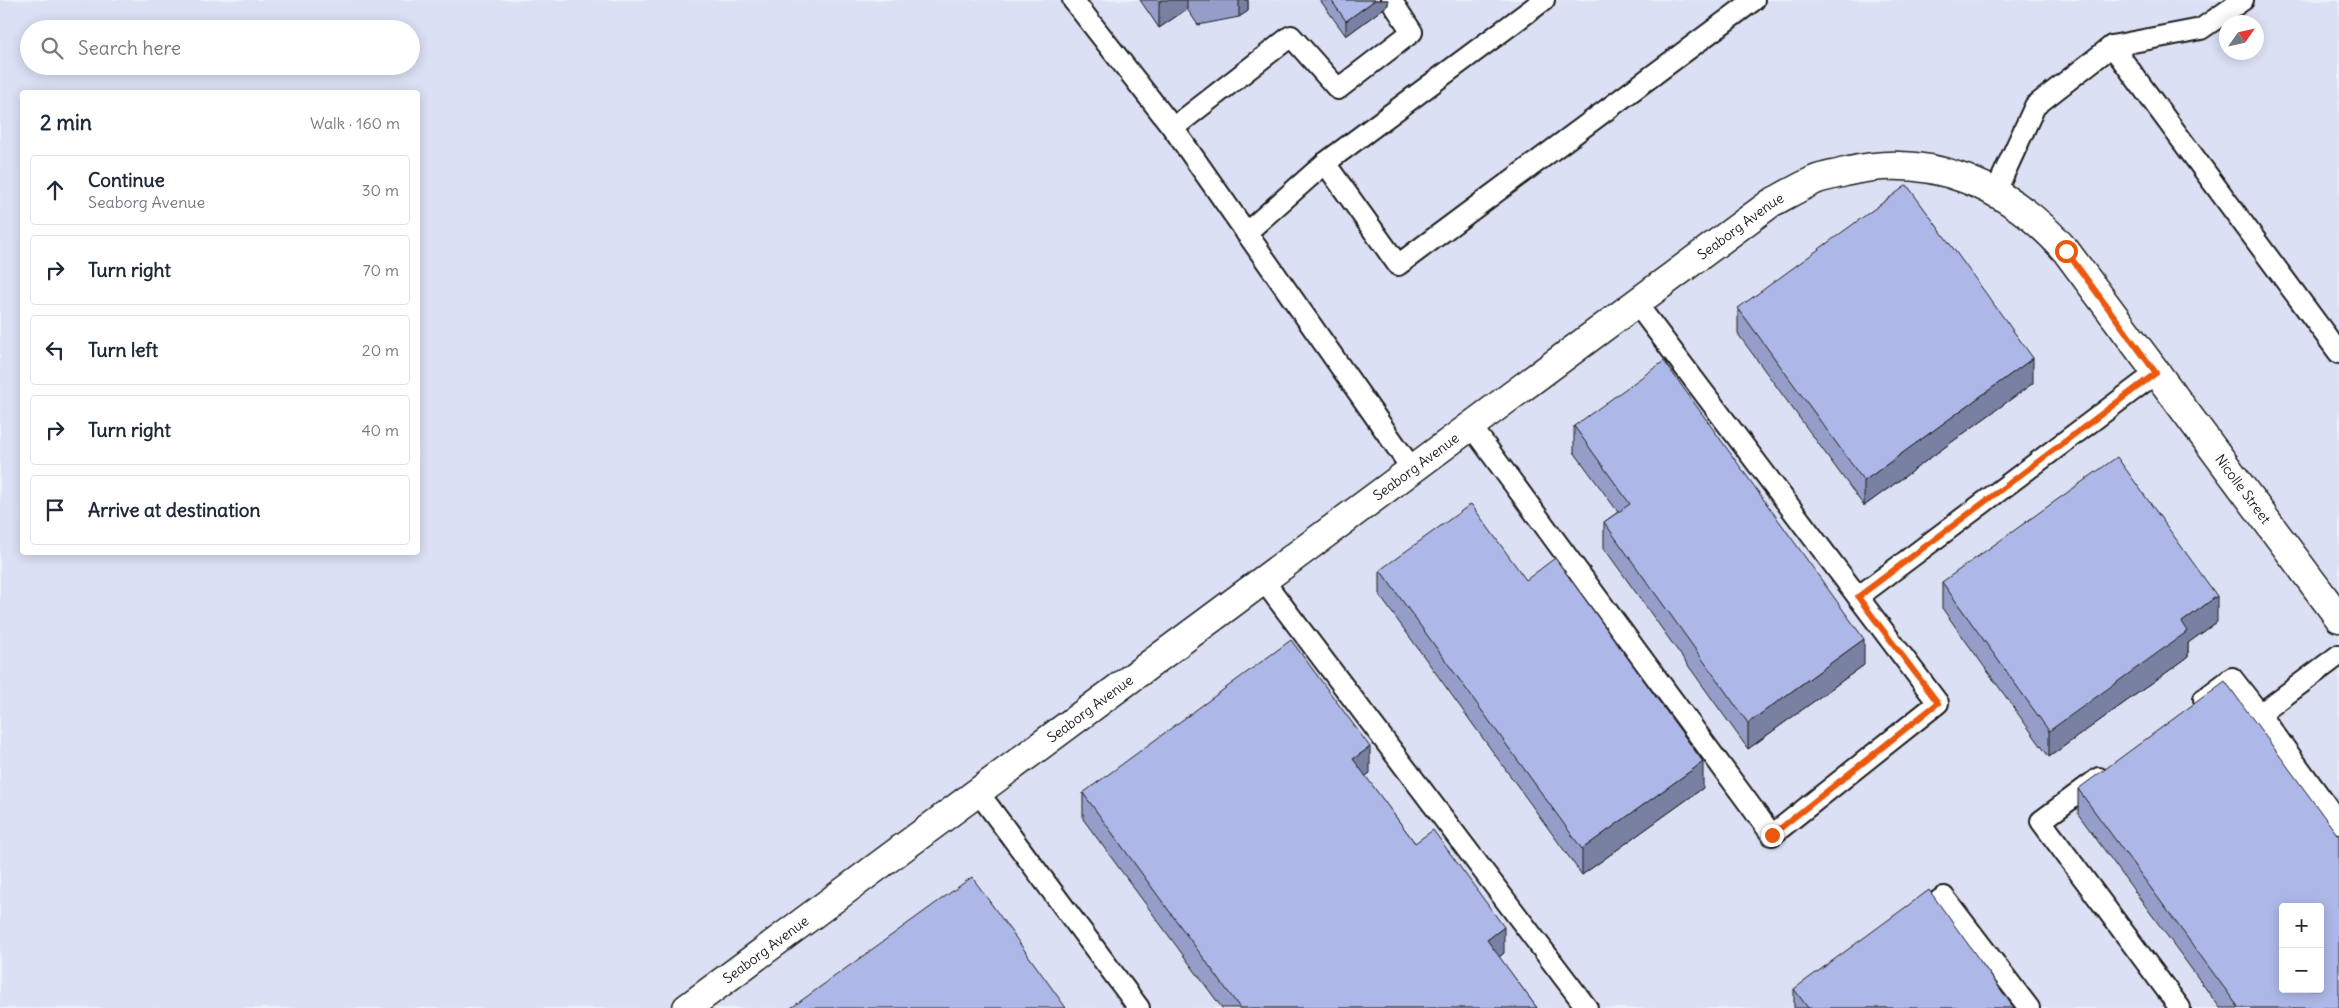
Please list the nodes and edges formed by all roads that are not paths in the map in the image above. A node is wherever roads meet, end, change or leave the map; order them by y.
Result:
1 (1073, 0) edge
2 (1390, 0) edge
3 (1544, 0) edge
4 (1754, 0) edge
5 (2243, 0) edge
6 (2112, 46) junction
7 (1173, 128) junction
8 (1325, 163) junction
9 (1996, 191) junction
10 (1246, 233) junction
11 (1636, 303) junction
12 (2339, 353) edge
13 (2152, 366) junction
14 (1471, 426) junction
15 (1412, 470) junction
16 (1263, 580) junction
17 (1858, 597) junction
18 (2339, 618) edge
19 (2339, 655) edge
20 (2192, 708) edge
21 (2260, 714) junction
22 (2113, 768) edge
23 (978, 792) junction
24 (2339, 824) edge
25 (1905, 926) edge
26 (687, 1008) edge
27 (1139, 1008) edge
28 (1587, 1008) edge
29 (2029, 1008) edge
30 (2180, 1008) edge

1 - 7 lane
2 - 7 lane
3 - 8 lane
4 - 8 lane
5 - 6 lane
6 - 9 lane
6 - 12 lane
7 - 10 lane
8 - 10 lane
9 - 11 street, Seaborg Avenue
9 - 13 street, Seaborg Avenue
10 - 15 lane
11 - 14 street, Seaborg Avenue
11 - 17 lane
13 - 17 lane
13 - 18 street, Nicolle Street
14 - 15 street, Seaborg Avenue
14 - 17 lane
15 - 16 street, Seaborg Avenue
16 - 23 street, Seaborg Avenue
16 - 28 lane
19 - 21 lane
20 - 21 lane
21 - 24 lane
22 - 30 lane
23 - 26 street, Seaborg Avenue
23 - 27 lane
25 - 29 lane

